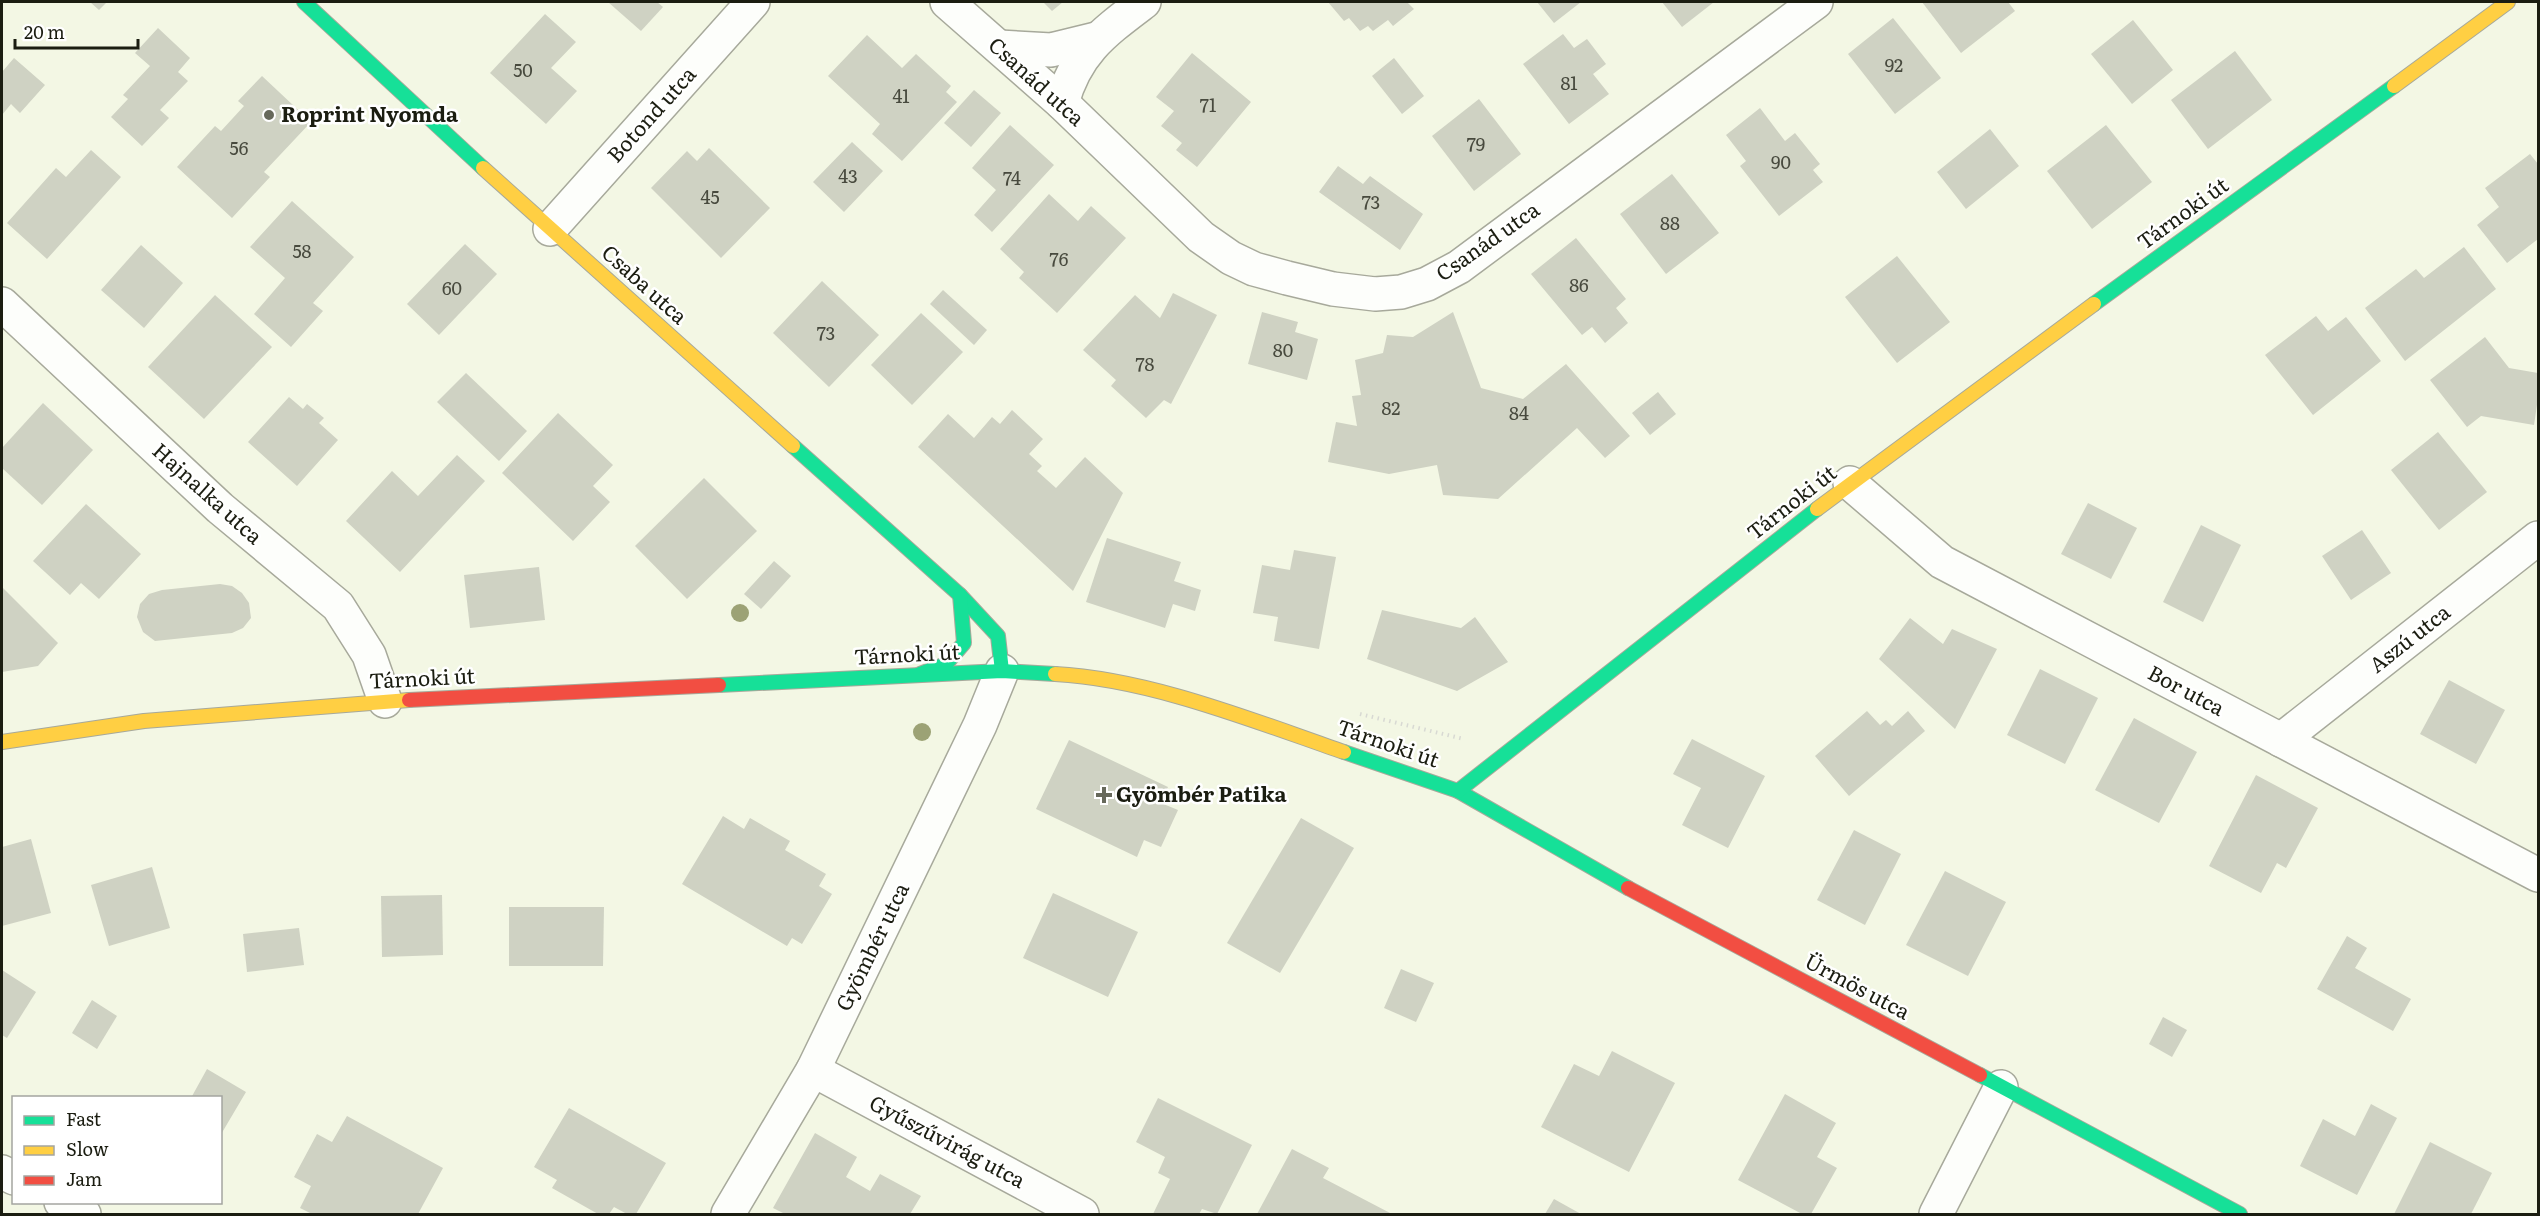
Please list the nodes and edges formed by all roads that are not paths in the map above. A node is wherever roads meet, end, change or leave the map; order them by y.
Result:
1 (303, 2) edge
2 (753, 2) edge
3 (947, 2) edge
4 (1144, 2) edge
5 (1816, 2) edge
6 (2508, 2) edge
7 (1096, 39) junction
8 (999, 47) junction
9 (1062, 104) junction
10 (550, 229) junction
11 (2, 304) edge
12 (1850, 483) junction
13 (2538, 538) edge
14 (960, 595) junction
15 (1002, 671) junction
16 (916, 676) junction
17 (384, 701) junction
18 (2281, 741) junction
19 (2, 742) edge
20 (1458, 791) junction
21 (2538, 875) edge
22 (813, 1070) junction
23 (2001, 1087) junction
24 (63, 1204) edge
25 (84, 1215) edge
26 (728, 1215) edge
27 (1082, 1215) edge
28 (1936, 1215) edge
29 (2240, 1215) edge

1 - 10 street, Csaba utca
2 - 10 street, Botond utca
3 - 8 street, Csanád utca
4 - 7 street
5 - 9 street, Csanád utca
6 - 12 street, Tárnoki út
7 - 8 street
7 - 9 street
8 - 9 street, Csanád utca
10 - 14 street, Csaba utca
11 - 17 street, Hajnalka utca
12 - 18 street, Bor utca
12 - 20 street, Tárnoki út
13 - 18 street, Aszú utca
14 - 15 street, Csaba utca
14 - 16 street
15 - 16 street, Tárnoki út
15 - 20 street, Tárnoki út
15 - 22 street, Gyömbér utca
16 - 17 street, Tárnoki út
17 - 19 street, Tárnoki út
18 - 21 street, Bor utca
20 - 23 street, Ürmös utca
22 - 26 street, Gyömbér utca
22 - 27 street, Gyűszűvirág utca
23 - 28 street
23 - 29 street, Ürmös utca
24 - 25 street

